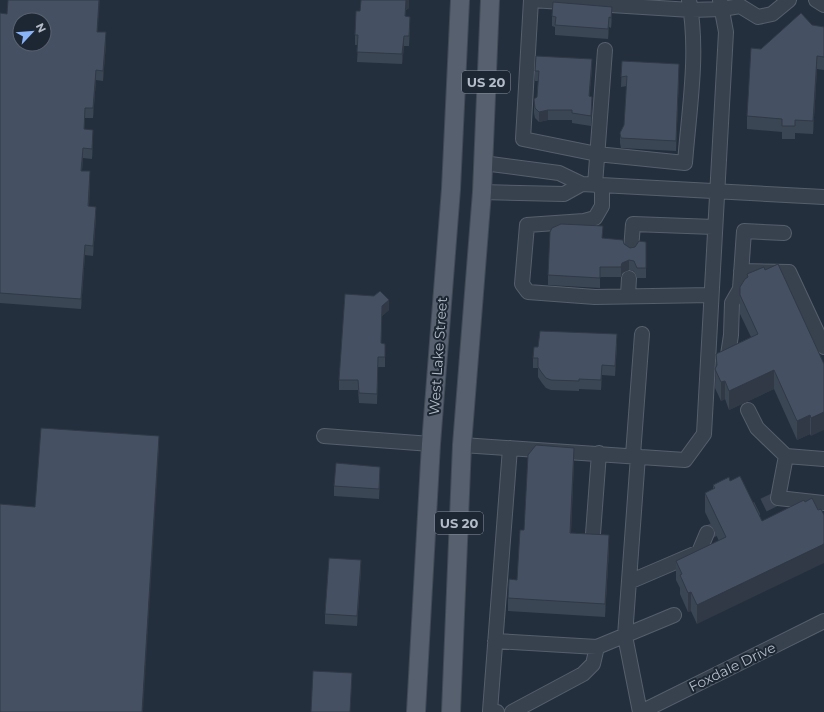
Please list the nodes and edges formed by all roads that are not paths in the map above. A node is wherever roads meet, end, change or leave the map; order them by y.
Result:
1 (460, 0) edge
2 (490, 0) edge
3 (789, 0) edge
4 (816, 0) edge
5 (742, 3) edge
6 (654, 4) edge
7 (690, 5) edge
8 (721, 5) edge
9 (824, 5) edge
10 (606, 50) dead end
11 (597, 154) junction
12 (483, 163) junction
13 (593, 184) junction
14 (482, 192) junction
15 (716, 192) junction
16 (824, 197) edge
17 (714, 227) junction
18 (784, 234) dead end
19 (631, 250) edge
20 (741, 271) junction
21 (629, 278) dead end
22 (711, 295) junction
23 (628, 296) junction
24 (642, 334) dead end
25 (709, 334) junction
26 (731, 335) junction
27 (824, 347) edge
28 (728, 355) edge
29 (748, 410) dead end
30 (324, 436) dead end
31 (431, 444) junction
32 (462, 445) junction
33 (510, 448) junction
34 (599, 453) junction
35 (636, 456) junction
36 (786, 456) junction
37 (824, 459) edge
38 (824, 503) edge
39 (706, 532) tunnel mouth
40 (593, 534) edge
41 (629, 582) junction
42 (674, 614) dead end
43 (824, 621) edge
44 (625, 636) junction
45 (495, 641) junction
46 (596, 648) junction
47 (416, 712) edge
48 (451, 712) edge
49 (498, 712) edge
50 (512, 712) edge
51 (641, 712) edge

1 - 31 main road, West Lake Street / US 20
2 - 12 main road, US 20
3 - 5 street
4 - 9 street
5 - 8 street
6 - 7 street
6 - 11 street
7 - 8 street
7 - 11 street
8 - 15 street
10 - 11 street
11 - 13 street
12 - 13 street
12 - 14 main road, US 20
13 - 14 street
13 - 15 street
13 - 23 street
14 - 32 main road, US 20
15 - 16 street
15 - 17 street
17 - 19 street
17 - 22 street
18 - 20 street
20 - 26 street
20 - 27 street
21 - 23 street
22 - 23 street
22 - 25 street
24 - 35 street
25 - 26 street
25 - 35 street
26 - 28 street
29 - 36 street
30 - 31 street
31 - 47 main road, West Lake Street / US 20
32 - 33 street
32 - 48 main road, US 20
33 - 34 street
33 - 45 street
34 - 35 street
34 - 40 street
35 - 41 street
36 - 37 street
36 - 38 street
39 - 41 street
41 - 44 street
42 - 44 street
43 - 51 street, Foxdale Drive
44 - 46 street
44 - 51 street
45 - 46 street
45 - 49 street
46 - 50 street

